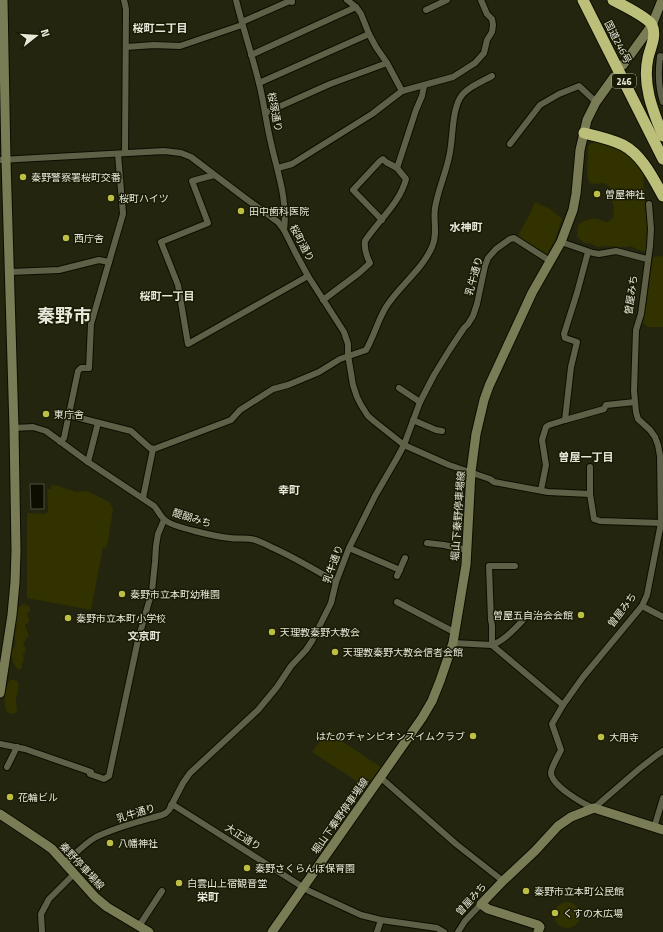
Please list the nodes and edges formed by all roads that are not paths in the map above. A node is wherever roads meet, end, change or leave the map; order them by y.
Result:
1 (3, 0) edge
2 (124, 0) edge
3 (236, 0) edge
4 (347, 0) edge
5 (447, 0) edge
6 (481, 0) edge
7 (613, 0) edge
8 (662, 0) edge
9 (587, 1) edge
10 (292, 2) dead end
11 (356, 7) junction
12 (426, 10) dead end
13 (242, 23) junction
14 (652, 25) junction
15 (369, 34) junction
16 (126, 47) junction
17 (251, 55) junction
18 (663, 57) edge
19 (387, 63) junction
20 (623, 65) dead end
21 (492, 76) dead end
22 (614, 77) dead end
23 (259, 83) junction
24 (424, 86) junction
25 (402, 91) junction
26 (596, 102) junction
27 (663, 102) edge
28 (265, 113) junction
29 (584, 133) junction
30 (663, 136) edge
31 (510, 144) dead end
32 (126, 153) junction
33 (118, 154) junction
34 (663, 159) edge
35 (2, 160) edge
36 (278, 168) junction
37 (397, 168) junction
38 (214, 175) junction
39 (663, 196) edge
40 (649, 204) dead end
41 (382, 220) junction
42 (284, 230) junction
43 (561, 242) junction
44 (588, 252) junction
45 (647, 258) junction
46 (550, 261) junction
47 (109, 262) junction
48 (10, 272) junction
49 (308, 276) junction
50 (323, 300) junction
51 (348, 356) junction
52 (399, 388) dead end
53 (420, 402) junction
54 (635, 402) junction
55 (68, 415) junction
56 (413, 420) junction
57 (565, 420) junction
58 (98, 423) junction
59 (14, 428) junction
60 (442, 431) dead end
61 (60, 442) junction
62 (404, 445) junction
63 (153, 449) junction
64 (661, 455) edge
65 (88, 462) junction
66 (590, 467) dead end
67 (471, 472) junction
68 (541, 490) junction
69 (590, 494) junction
70 (143, 498) junction
71 (164, 520) junction
72 (661, 524) junction
73 (427, 543) dead end
74 (349, 548) junction
75 (660, 548) edge
76 (467, 550) junction
77 (405, 558) dead end
78 (515, 566) dead end
79 (336, 582) junction
80 (397, 602) dead end
81 (642, 606) junction
82 (663, 617) edge
83 (524, 619) dead end
84 (454, 632) junction
85 (452, 643) junction
86 (492, 645) junction
87 (0, 692) edge
88 (563, 705) junction
89 (0, 744) edge
90 (17, 747) junction
91 (663, 751) edge
92 (7, 767) dead end
93 (380, 777) junction
94 (663, 798) edge
95 (171, 805) junction
96 (594, 808) junction
97 (0, 814) edge
98 (654, 828) junction
99 (663, 830) edge
100 (65, 863) junction
101 (74, 874) junction
102 (503, 881) junction
103 (304, 887) junction
104 (162, 891) dead end
105 (481, 904) junction
106 (381, 920) junction
107 (139, 926) junction
108 (42, 932) edge
109 (149, 932) edge
110 (272, 932) edge
111 (377, 932) edge
112 (444, 932) edge
113 (458, 932) edge
114 (538, 932) edge

1 - 35 main road
2 - 16 street
3 - 13 street, 桜塚通り
4 - 11 street
5 - 12 street
6 - 24 street
7 - 14 highway
8 - 14 main road
9 - 34 highway, 国道246号 / 246
10 - 13 street
11 - 15 street
11 - 17 street
13 - 16 street
13 - 17 street, 桜塚通り
14 - 20 main road
14 - 30 highway
15 - 19 street
15 - 23 street
16 - 32 street
17 - 23 street, 桜塚通り
18 - 27 street
19 - 25 street
19 - 28 street
21 - 51 street
22 - 26 main road, 堀山下秦野停車場線
23 - 28 street, 桜塚通り
24 - 25 street
24 - 37 street
25 - 36 street
26 - 29 main road, 堀山下秦野停車場線
26 - 31 street
28 - 36 street, 桜塚通り
29 - 39 highway
29 - 43 main road, 堀山下秦野停車場線
32 - 33 street, 桜町通り
32 - 38 street, 桜町通り
33 - 35 street, 桜町通り
33 - 47 street
35 - 48 main road
36 - 42 street, 桜塚通り
37 - 41 street
37 - 41 street
38 - 42 street, 桜町通り
38 - 49 street
40 - 45 street, 曽屋みち
41 - 50 street
42 - 49 street, 桜町通り
43 - 44 street
43 - 46 main road, 堀山下秦野停車場線
44 - 45 street
44 - 57 street
45 - 54 street, 曽屋みち
46 - 53 street, 乳牛通り
46 - 67 main road, 堀山下秦野停車場線
47 - 48 street
47 - 55 street
48 - 59 main road
49 - 50 street, 桜町通り
50 - 51 street, 桜町通り
51 - 62 street, 桜町通り
51 - 63 street
52 - 53 street
53 - 56 street, 乳牛通り
54 - 57 street
54 - 64 street, 曽屋みち
55 - 58 street
55 - 61 street
56 - 60 street
56 - 62 street, 乳牛通り
57 - 68 street
58 - 63 street
58 - 65 street
59 - 61 street, 醍醐みち
59 - 87 main road
61 - 65 street, 醍醐みち
62 - 67 street, 桜町通り
62 - 74 street, 乳牛通り
63 - 70 street
64 - 72 street, 曽屋みち
65 - 70 street, 醍醐みち
66 - 69 street
67 - 68 street, 桜町通り
67 - 76 main road, 堀山下秦野停車場線
68 - 69 street, 桜町通り
69 - 72 street
70 - 71 street, 醍醐みち
71 - 79 street, 醍醐みち
71 - 90 street
72 - 75 street, 曽屋みち
73 - 76 street
74 - 77 street
74 - 79 street, 乳牛通り
75 - 81 street, 曽屋みち
76 - 84 main road, 堀山下秦野停車場線
78 - 86 street
79 - 95 street, 乳牛通り
80 - 84 street
81 - 82 street
81 - 88 street, 曽屋みち
83 - 86 street
84 - 85 main road, 堀山下秦野停車場線
85 - 86 street
85 - 93 main road, 堀山下秦野停車場線
86 - 88 street
88 - 96 street, 曽屋みち
89 - 90 street
90 - 92 street
91 - 96 street
93 - 102 street
93 - 103 main road, 堀山下秦野停車場線
94 - 98 street
95 - 100 street, 乳牛通り
95 - 103 street, 大正通り
96 - 98 main road
96 - 102 main road, 曽屋みち
97 - 100 main road, 秦野停車場線
98 - 99 main road
100 - 101 main road, 秦野停車場線
101 - 107 main road, 秦野停車場線
101 - 108 street
102 - 105 main road, 曽屋みち
103 - 106 street, 大正通り
103 - 110 main road, 堀山下秦野停車場線
104 - 107 street
105 - 113 street, 曽屋みち
105 - 114 main road
106 - 111 street
106 - 112 street, 大正通り
107 - 109 main road, 秦野停車場線

